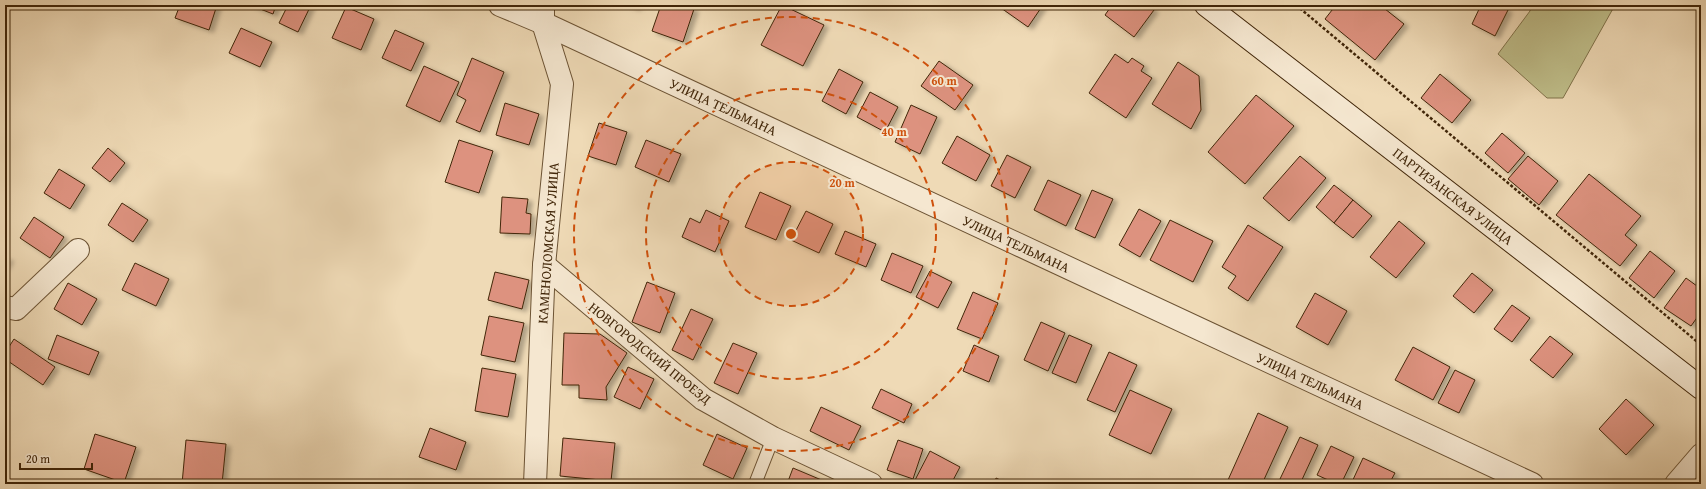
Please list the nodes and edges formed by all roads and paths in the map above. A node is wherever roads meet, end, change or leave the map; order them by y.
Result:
1 (500, 5) edge
2 (1206, 5) edge
3 (1296, 5) edge
4 (543, 14) edge
5 (78, 250) dead end
6 (544, 264) junction
7 (5, 307) edge
8 (1701, 344) edge
9 (1701, 388) edge
10 (773, 438) junction
11 (1701, 455) edge
12 (534, 484) edge
13 (755, 484) edge
14 (871, 484) edge
15 (1532, 484) edge
16 (1676, 484) edge

1 - 4 street, УЛИЦА ТЕЛЬМАНА
2 - 9 street, ПАРТИЗАНСКАЯ УЛИЦА
3 - 8 path
4 - 6 street, КАМЕНОЛОМСКАЯ УЛИЦА
4 - 15 street, УЛИЦА ТЕЛЬМАНА
5 - 7 street
6 - 10 street, НОВГОРОДСКИЙ ПРОЕЗД
6 - 12 street, КАМЕНОЛОМСКАЯ УЛИЦА
10 - 13 lane
10 - 14 street, НОВГОРОДСКИЙ ПРОЕЗД
11 - 16 street

